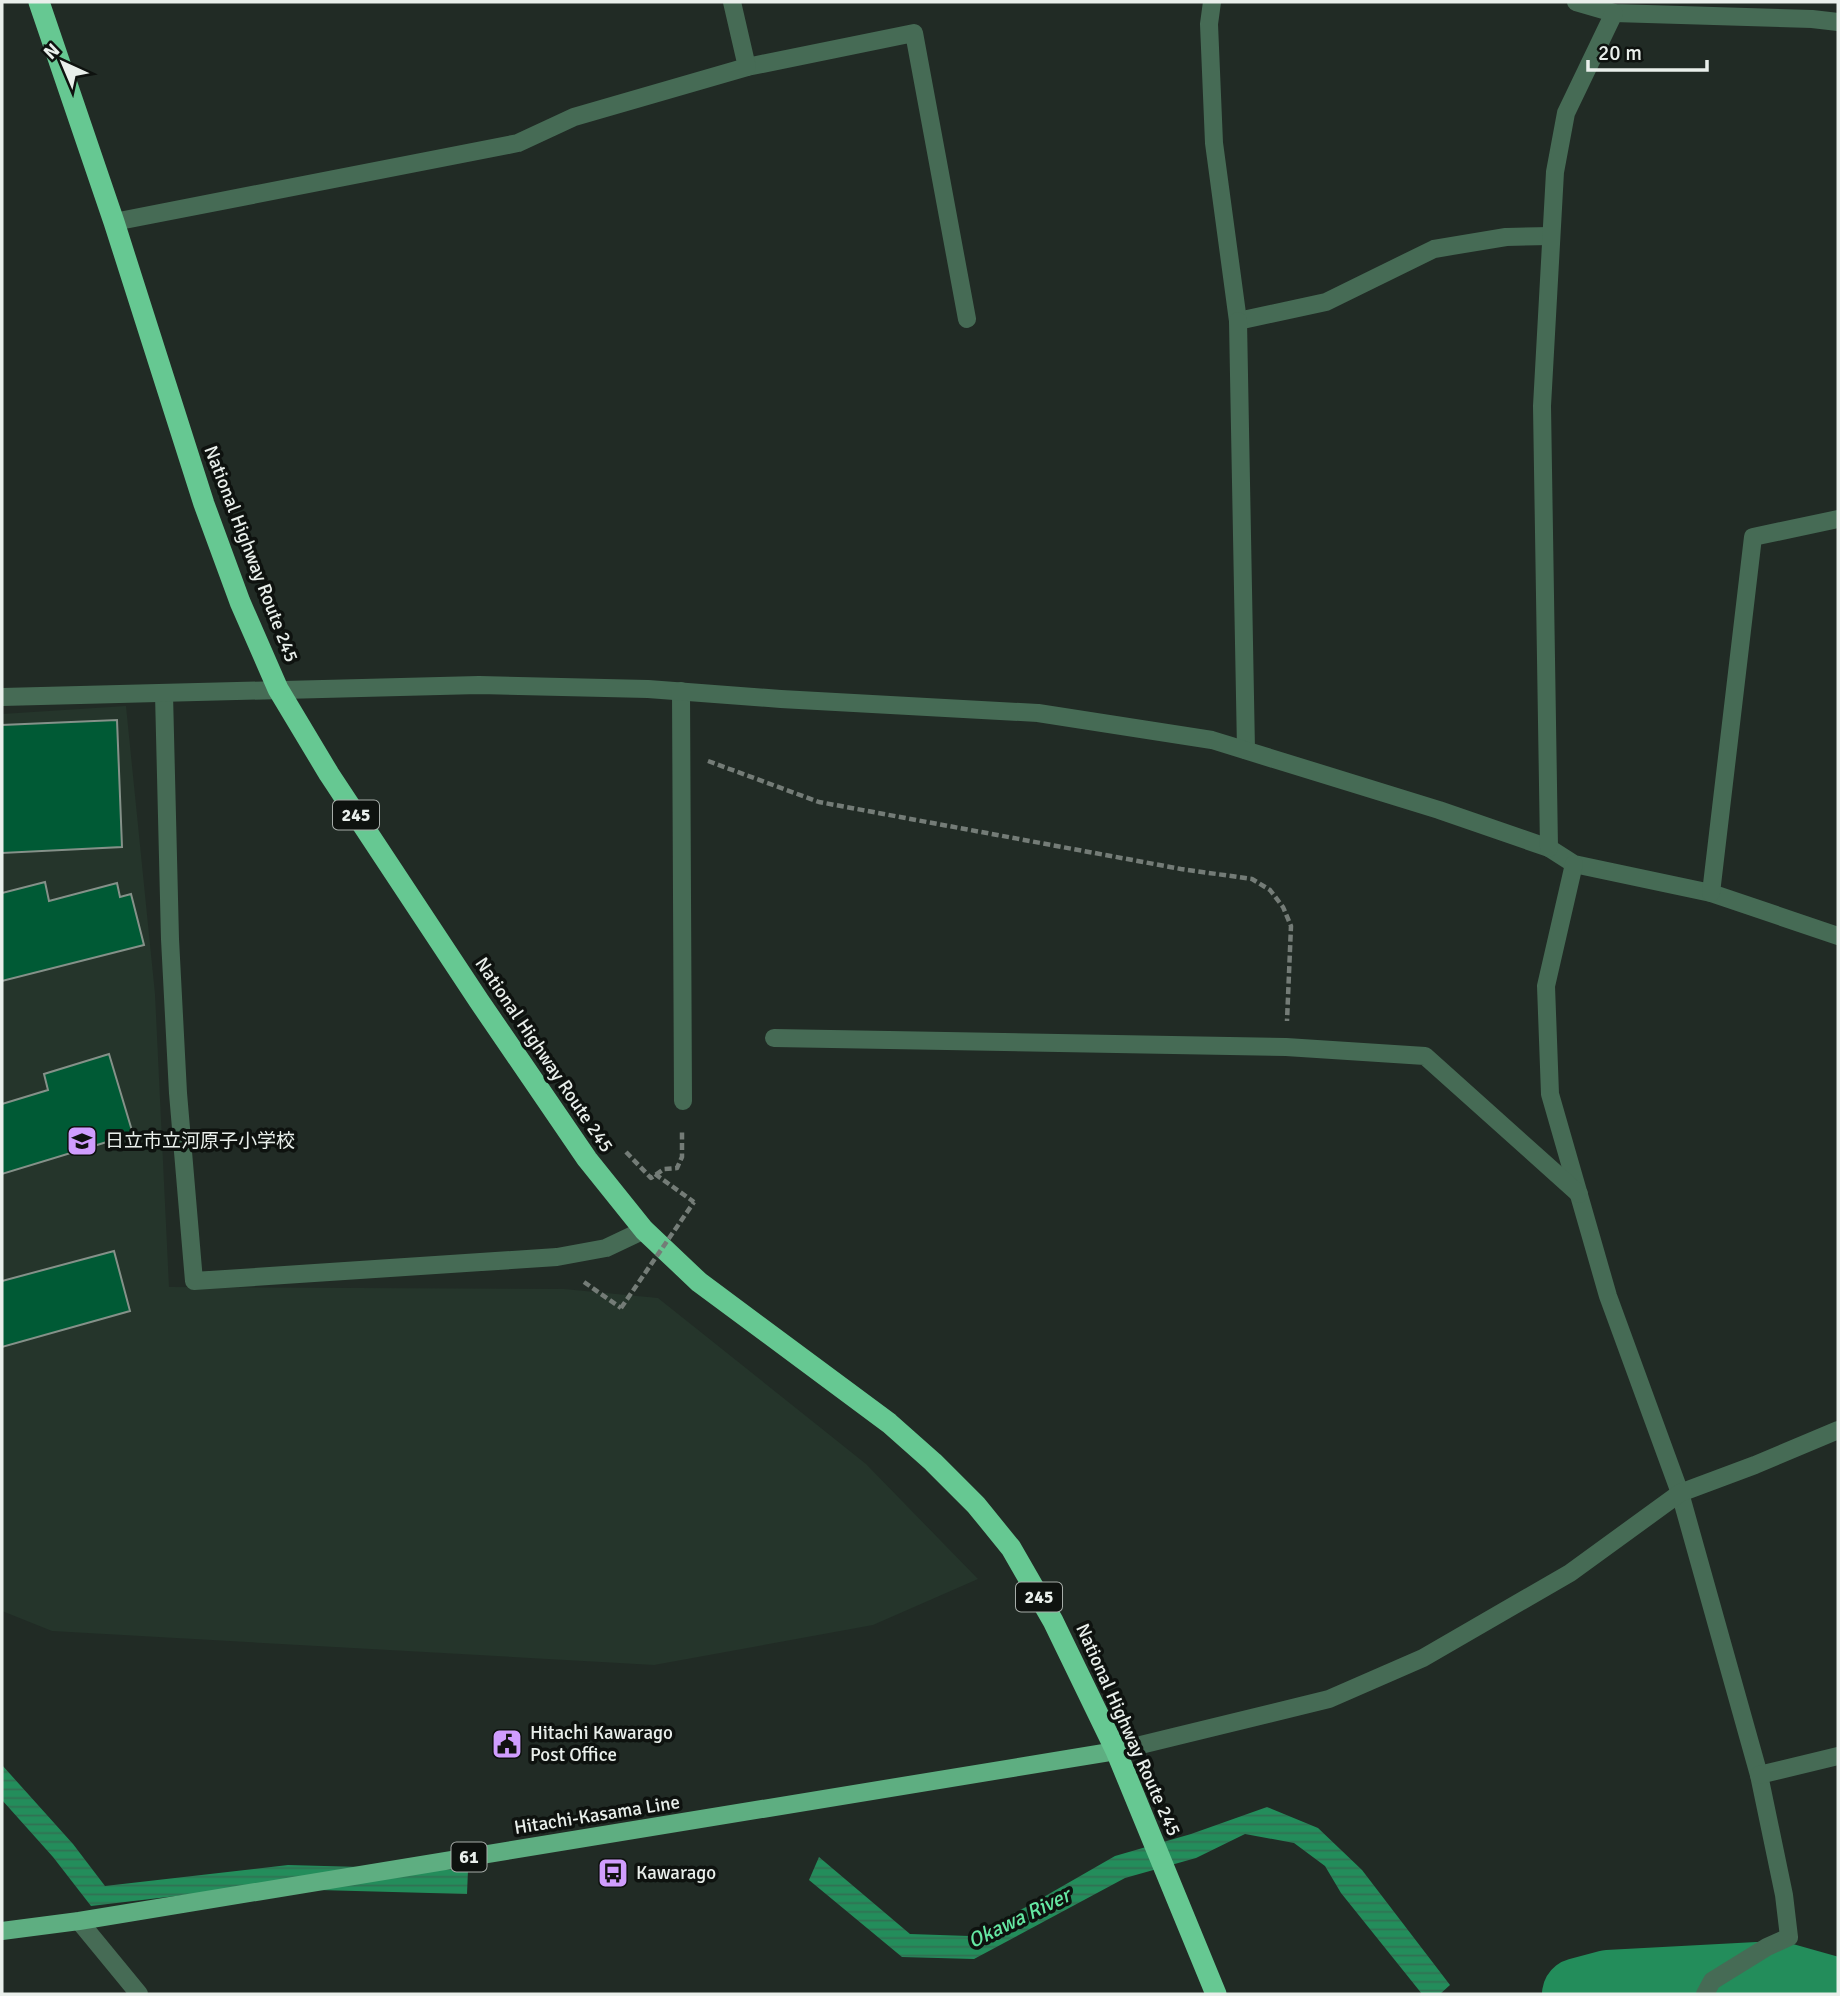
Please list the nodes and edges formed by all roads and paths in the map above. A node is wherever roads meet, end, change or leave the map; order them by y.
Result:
1 (39, 2) edge
2 (732, 2) edge
3 (1212, 2) edge
4 (1576, 2) edge
5 (1614, 13) junction
6 (1838, 22) edge
7 (747, 67) junction
8 (114, 222) junction
9 (1550, 236) junction
10 (967, 319) dead end
11 (1238, 321) junction
12 (1838, 519) edge
13 (278, 689) junction
14 (681, 691) junction
15 (164, 694) junction
16 (2, 697) edge
17 (1246, 750) junction
18 (681, 751) junction
19 (1549, 848) junction
20 (1574, 864) junction
21 (1711, 893) junction
22 (1838, 936) edge
23 (774, 1038) dead end
24 (1286, 1047) junction
25 (683, 1101) joint
26 (626, 1152) dead end
27 (655, 1174) junction
28 (1579, 1194) junction
29 (644, 1230) junction
30 (594, 1279) dead end
31 (1838, 1430) edge
32 (1680, 1493) junction
33 (1116, 1751) junction
34 (1838, 1756) edge
35 (1759, 1775) junction
36 (79, 1921) junction
37 (2, 1931) edge
38 (139, 1994) edge
39 (1216, 1994) edge
40 (1705, 1994) edge

1 - 8 highway, National Highway Route 245 / 245
2 - 7 street
3 - 11 street
4 - 5 street
5 - 6 street
5 - 9 street
7 - 8 street
7 - 10 street
8 - 13 highway, National Highway Route 245 / 245
9 - 11 street
9 - 19 street
11 - 17 street
12 - 21 street
13 - 14 street
13 - 15 street
13 - 29 highway, National Highway Route 245 / 245
14 - 17 street
14 - 18 street
15 - 16 street
15 - 29 street
17 - 19 street
18 - 24 path
18 - 25 street
19 - 20 street
20 - 21 street
20 - 28 street
21 - 22 street
23 - 24 street
24 - 28 street
25 - 27 path
26 - 27 path
27 - 30 path, bridge
28 - 32 street
29 - 33 highway, National Highway Route 245 / 245
31 - 32 street
32 - 33 street
32 - 35 street
33 - 36 main road, Hitachi-Kasama Line / 61
33 - 39 highway, National Highway Route 245 / 245
34 - 35 street
35 - 40 street
36 - 37 main road, Hitachi-Kasama Line / 61
36 - 38 street

